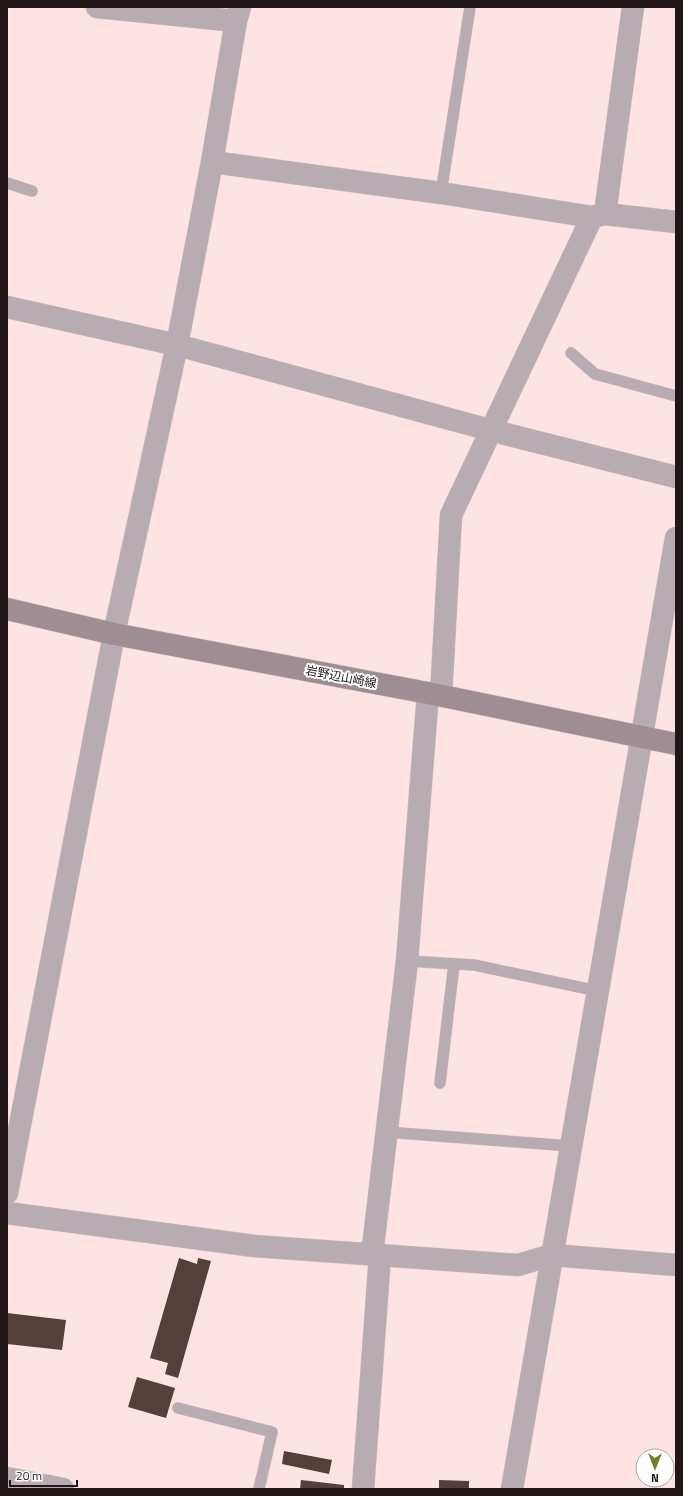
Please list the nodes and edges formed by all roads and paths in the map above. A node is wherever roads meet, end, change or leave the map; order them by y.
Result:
1 (97, 7) edge
2 (470, 7) edge
3 (633, 7) edge
4 (238, 14) edge
5 (212, 162) junction
6 (7, 183) edge
7 (32, 191) dead end
8 (441, 193) junction
9 (598, 216) junction
10 (676, 222) edge
11 (7, 307) edge
12 (177, 345) junction
13 (572, 353) dead end
14 (676, 396) edge
15 (490, 430) junction
16 (676, 477) edge
17 (676, 538) edge
18 (7, 609) edge
19 (114, 634) junction
20 (434, 694) junction
21 (642, 736) junction
22 (676, 744) edge
23 (407, 961) junction
24 (454, 964) junction
25 (598, 991) junction
26 (440, 1083) dead end
27 (386, 1132) junction
28 (571, 1146) junction
29 (7, 1193) edge
30 (7, 1213) edge
31 (376, 1255) junction
32 (552, 1255) junction
33 (676, 1265) edge
34 (178, 1408) dead end
35 (7, 1478) edge
36 (63, 1489) edge
37 (259, 1489) edge
38 (363, 1489) edge
39 (512, 1489) edge

1 - 4 street
2 - 8 lane
3 - 9 street
4 - 5 street
5 - 8 street
5 - 12 street
6 - 7 lane
8 - 9 street
9 - 10 street
9 - 15 street
11 - 12 street
12 - 15 street
12 - 19 street
13 - 14 lane
15 - 16 street
15 - 20 street
17 - 21 street
18 - 19 main road, 岩野辺山崎線
19 - 20 main road, 岩野辺山崎線
19 - 29 street
20 - 21 main road, 岩野辺山崎線
20 - 23 street
21 - 22 main road, 岩野辺山崎線
21 - 25 street
23 - 24 lane
23 - 27 street
24 - 25 lane
24 - 26 lane
25 - 28 street
27 - 28 lane
27 - 31 street
28 - 32 street
30 - 31 street
31 - 32 street
31 - 38 street
32 - 33 street
32 - 39 street
34 - 37 lane
35 - 36 street

